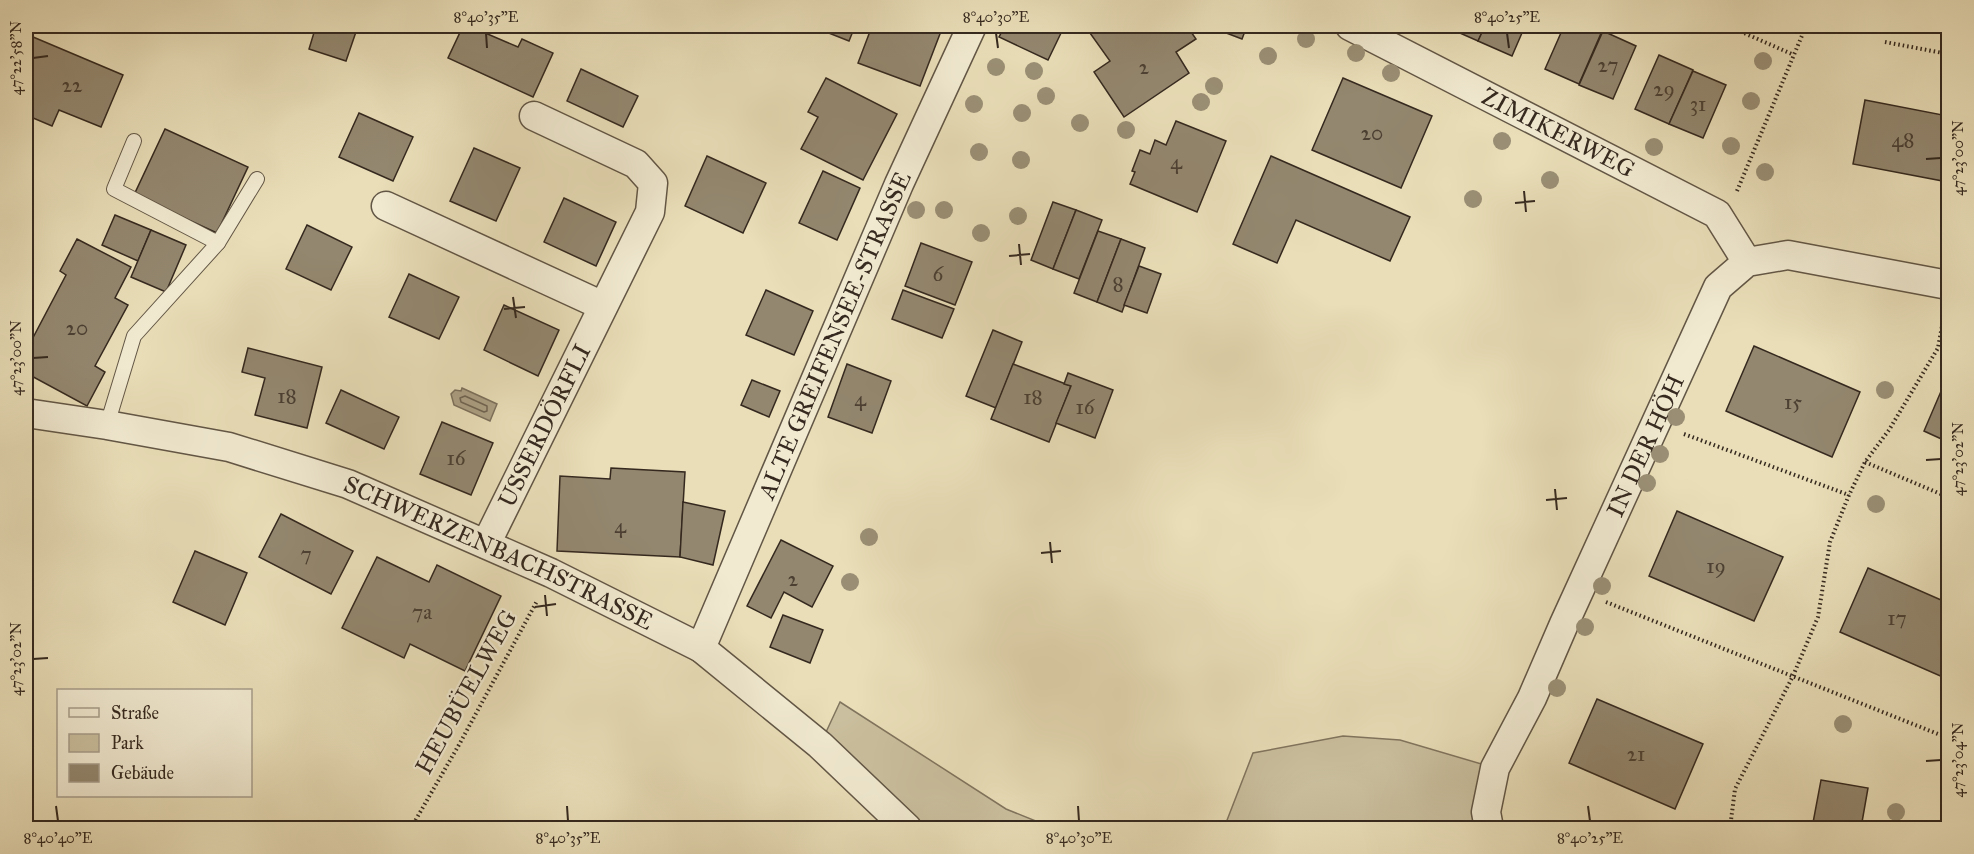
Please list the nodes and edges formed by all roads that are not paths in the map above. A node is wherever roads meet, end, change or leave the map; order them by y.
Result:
1 (972, 26) edge
2 (1350, 26) edge
3 (534, 116) dead end
4 (134, 141) dead end
5 (257, 179) dead end
6 (386, 206) dead end
7 (218, 243) junction
8 (1747, 262) junction
9 (1948, 285) edge
10 (603, 306) junction
11 (26, 413) edge
12 (107, 425) junction
13 (486, 544) junction
14 (701, 648) junction
15 (907, 828) edge
16 (1489, 828) edge

1 - 14 street, ALTE GREIFENSEE-STRASSE
2 - 8 street, ZIMIKERWEG
3 - 10 street, USSERDÖRFLI
4 - 7 lane
5 - 7 lane
6 - 10 street
7 - 12 lane
8 - 9 street
8 - 16 street, IN DER HÖH
10 - 13 street, USSERDÖRFLI
11 - 12 street, SCHWERZENBACHSTRASSE
12 - 13 street, SCHWERZENBACHSTRASSE
13 - 14 street, SCHWERZENBACHSTRASSE
14 - 15 street, SCHWERZENBACHSTRASSE

